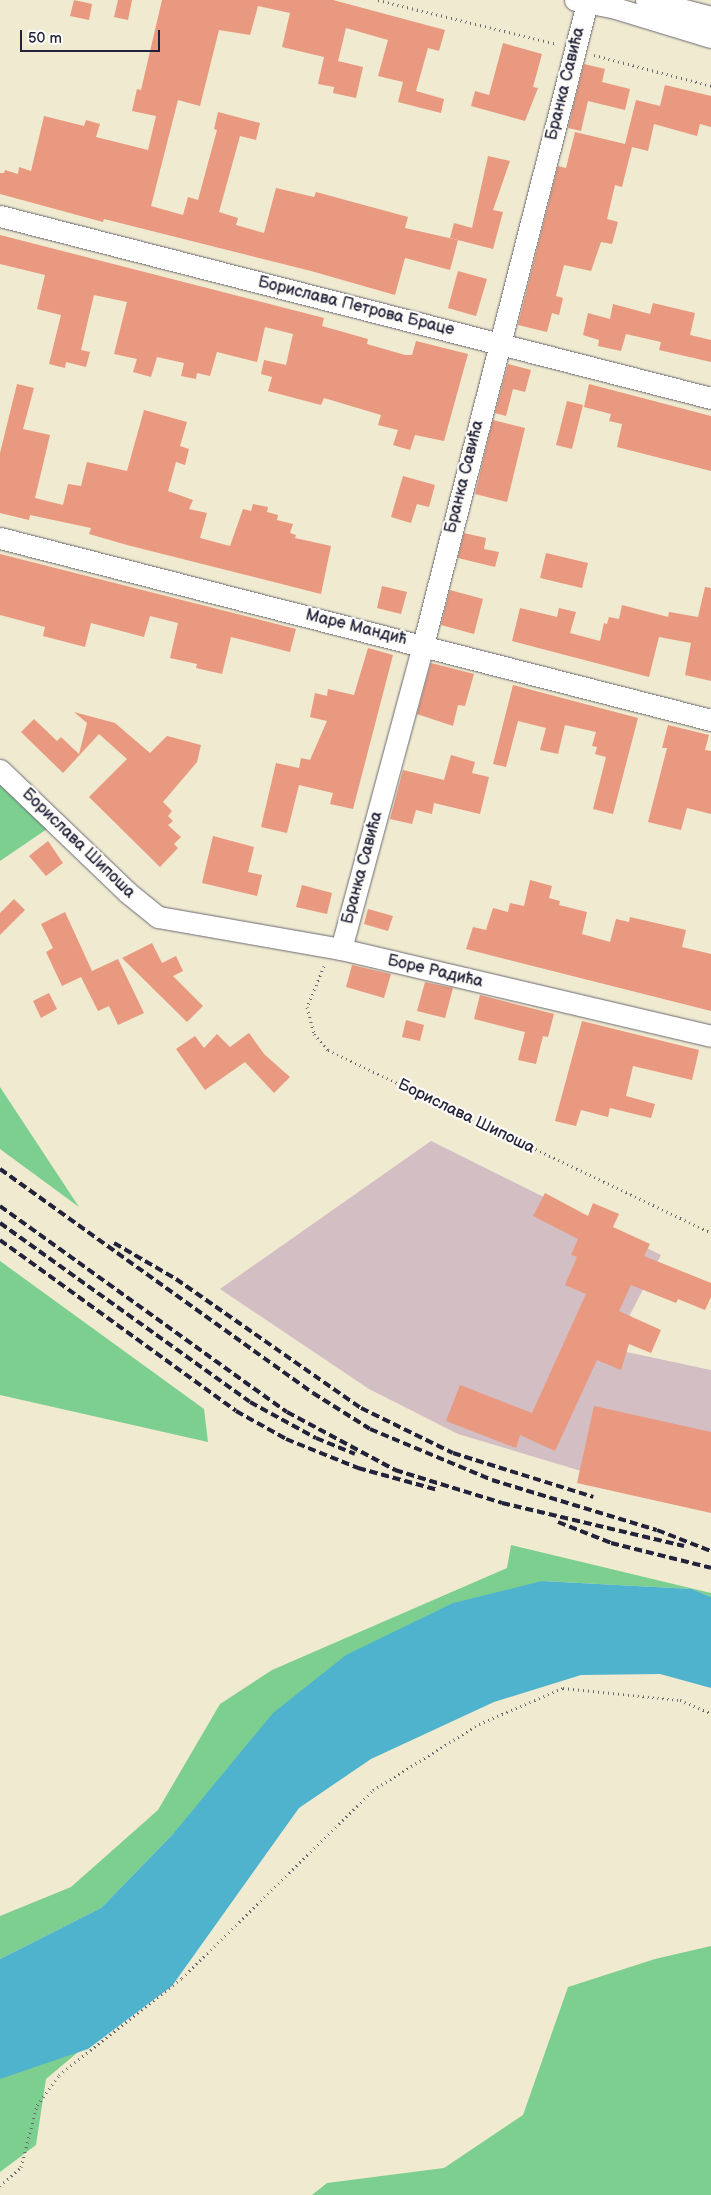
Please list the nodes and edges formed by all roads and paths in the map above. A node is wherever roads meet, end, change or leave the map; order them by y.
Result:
1 (378, 0) edge
2 (646, 0) edge
3 (581, 2) edge
4 (686, 5) edge
5 (711, 17) edge
6 (711, 37) edge
7 (576, 49) junction
8 (711, 86) edge
9 (0, 216) edge
10 (499, 343) junction
11 (711, 398) edge
12 (0, 538) edge
13 (423, 645) junction
14 (711, 720) edge
15 (0, 770) edge
16 (158, 917) joint
17 (341, 949) junction
18 (711, 1036) edge
19 (711, 1233) edge
20 (711, 1713) edge
21 (0, 2186) edge

1 - 7 path
2 - 4 street
3 - 6 street
3 - 7 street, Бранка Савића
4 - 5 street
7 - 8 path
7 - 10 street, Бранка Савића
9 - 10 street, Борислава Петрова Браце
10 - 11 street, Борислава Петрова Браце
10 - 13 street, Бранка Савића
12 - 13 street, Маре Мандић
13 - 14 street, Маре Мандић
13 - 17 street, Бранка Савића
15 - 16 street, Борислава Шипоша
16 - 17 street, Боре Радића
17 - 18 street, Боре Радића
17 - 19 path, Борислава Шипоша
20 - 21 path

